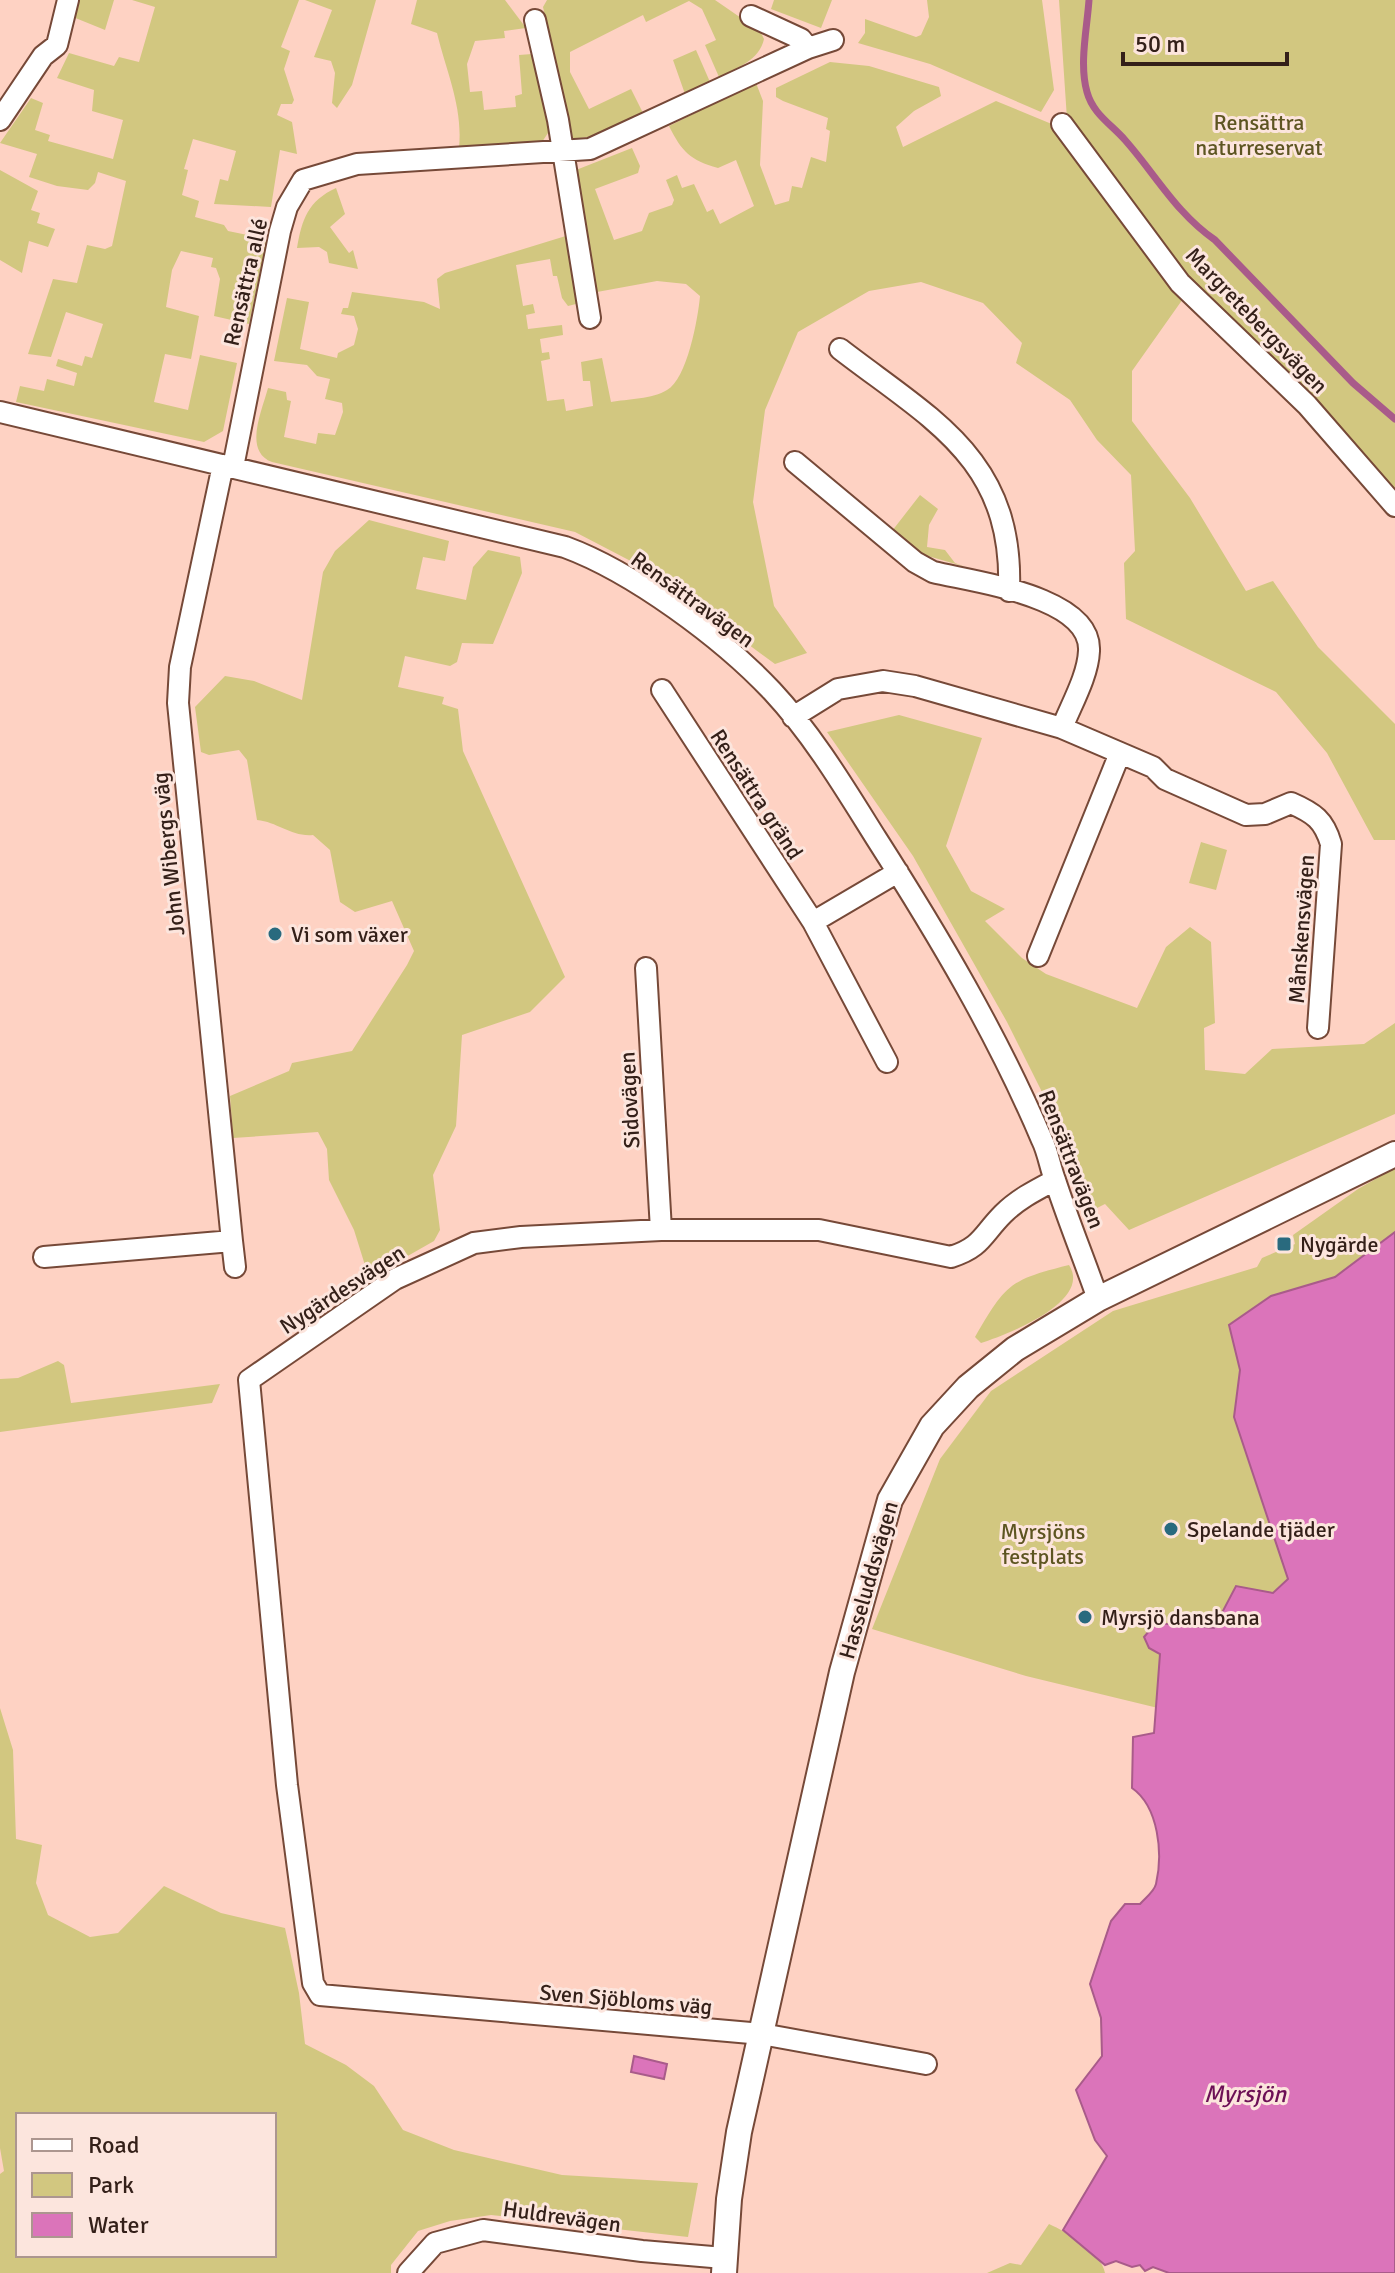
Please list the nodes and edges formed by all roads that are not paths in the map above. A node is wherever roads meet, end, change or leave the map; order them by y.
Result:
1 (68, 0) edge
2 (751, 16) dead end
3 (535, 20) dead end
4 (833, 40) dead end
5 (808, 48) junction
6 (0, 120) edge
7 (1062, 124) dead end
8 (562, 151) junction
9 (590, 318) dead end
10 (840, 349) dead end
11 (0, 412) edge
12 (795, 462) dead end
13 (228, 466) junction
14 (1395, 506) edge
15 (1009, 591) junction
16 (662, 690) dead end
17 (793, 717) junction
18 (1062, 728) junction
19 (1120, 753) junction
20 (898, 872) junction
21 (813, 922) junction
22 (1038, 956) dead end
23 (646, 968) dead end
24 (1318, 1028) dead end
25 (887, 1062) dead end
26 (1395, 1154) edge
27 (1055, 1180) junction
28 (661, 1230) junction
29 (232, 1241) junction
30 (44, 1257) dead end
31 (235, 1267) dead end
32 (1098, 1299) junction
33 (320, 1995) joint
34 (762, 2034) junction
35 (926, 2064) dead end
36 (724, 2265) edge
37 (408, 2273) edge

1 - 6 street
2 - 5 street
3 - 8 street
4 - 5 street, Rensättra allé
5 - 8 street, Rensättra allé
7 - 14 street, Margretebergsvägen
8 - 9 street
8 - 13 street, Rensättra allé
10 - 15 street
11 - 13 street, Rensättravägen
12 - 15 street
13 - 17 street, Rensättravägen
13 - 29 street, John Wibergs väg
15 - 18 street
16 - 21 street, Rensättra gränd
17 - 18 street, Månskensvägen
17 - 20 street, Rensättravägen
18 - 19 street, Månskensvägen
19 - 22 street
19 - 24 street, Månskensvägen
20 - 21 street
20 - 27 street, Rensättravägen
21 - 25 street, Rensättra gränd
23 - 28 street, Sidovägen
26 - 32 street, Hasseluddsvägen
27 - 28 street, Nygärdesvägen
27 - 32 street, Rensättravägen
28 - 33 street, Nygärdesvägen
29 - 30 street
29 - 31 street, John Wibergs väg
32 - 34 street, Hasseluddsvägen
33 - 34 street, Sven Sjöbloms väg
34 - 35 street, Sven Sjöbloms väg
34 - 36 street, Hasseluddsvägen
36 - 37 street, Huldrevägen

